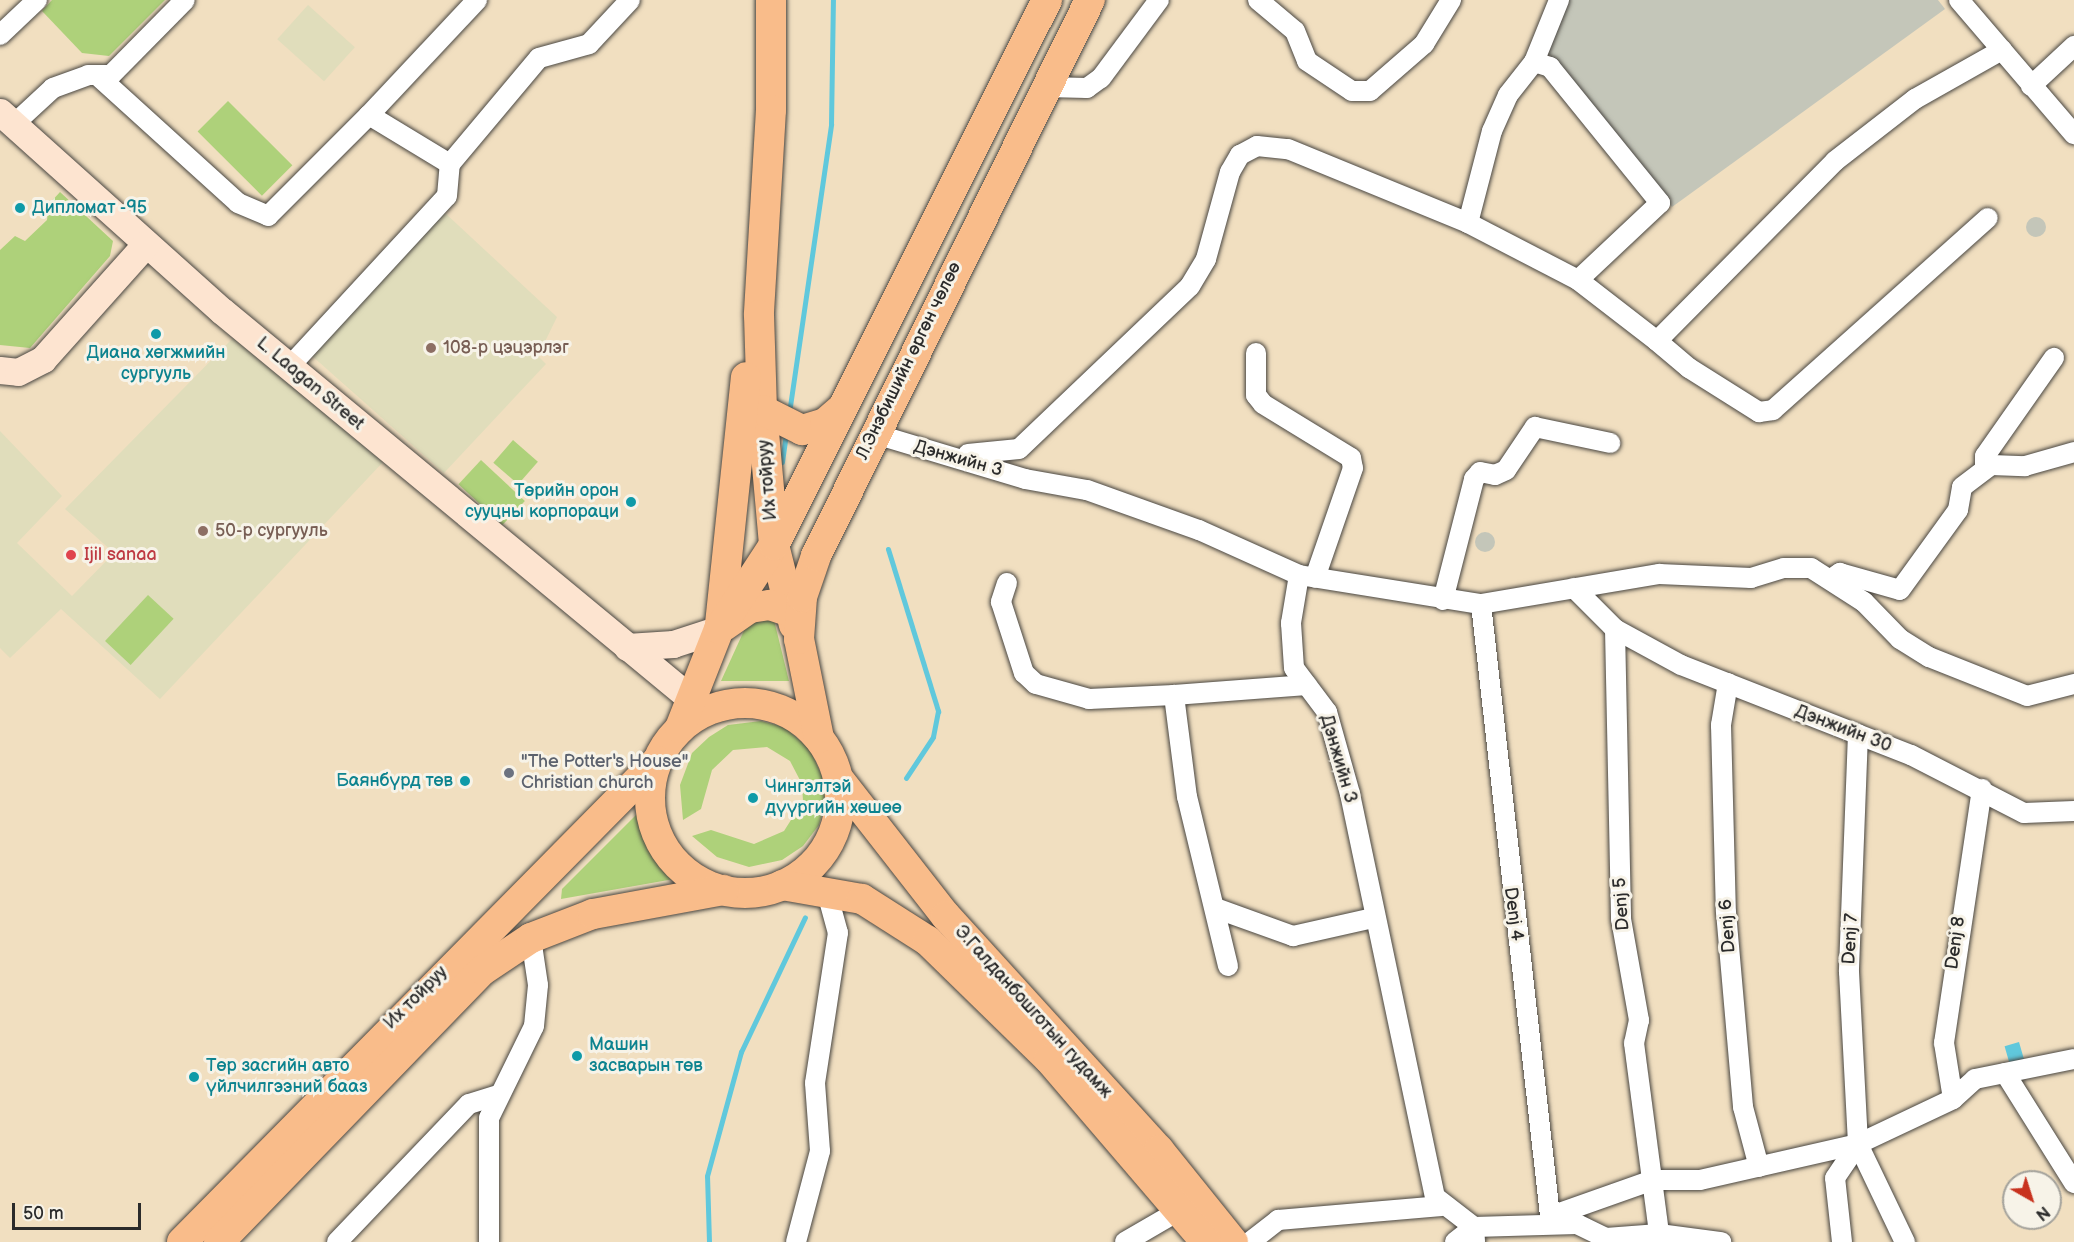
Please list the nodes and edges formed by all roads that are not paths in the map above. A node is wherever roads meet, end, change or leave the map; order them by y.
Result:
1 (37, 0) edge
2 (184, 0) edge
3 (477, 0) edge
4 (630, 0) edge
5 (771, 0) edge
6 (1047, 0) edge
7 (1090, 0) edge
8 (1159, 0) edge
9 (1258, 0) edge
10 (1451, 0) edge
11 (1559, 0) edge
12 (1959, 0) edge
13 (0, 34) edge
14 (2074, 46) edge
15 (2002, 50) junction
16 (1534, 62) junction
17 (97, 75) junction
18 (2031, 86) junction
19 (1046, 87) junction
20 (369, 115) junction
21 (7, 119) edge
22 (2074, 134) edge
23 (450, 164) junction
24 (1988, 218) dead end
25 (1468, 223) junction
26 (146, 244) junction
27 (1578, 280) junction
28 (759, 315) junction
29 (1657, 341) junction
30 (1256, 353) dead end
31 (2054, 358) dead end
32 (290, 366) junction
33 (0, 370) edge
34 (841, 409) junction
35 (762, 410) junction
36 (872, 433) junction
37 (1610, 443) dead end
38 (2074, 452) edge
39 (950, 454) junction
40 (1985, 469) junction
41 (774, 545) junction
42 (1307, 576) junction
43 (1832, 579) junction
44 (1007, 583) dead end
45 (1574, 588) junction
46 (1443, 600) junction
47 (1480, 604) junction
48 (794, 626) junction
49 (719, 629) junction
50 (1615, 629) junction
51 (627, 647) junction
52 (1728, 683) junction
53 (2074, 684) edge
54 (1307, 685) junction
55 (1174, 695) junction
56 (690, 698) junction
57 (680, 728) junction
58 (1858, 734) junction
59 (819, 738) junction
60 (657, 761) junction
61 (838, 778) junction
62 (1982, 789) junction
63 (2074, 811) edge
64 (782, 885) junction
65 (826, 889) junction
66 (724, 890) junction
67 (1218, 909) junction
68 (1373, 918) junction
69 (531, 938) junction
70 (1228, 966) dead end
71 (2074, 1059) edge
72 (2005, 1073) junction
73 (499, 1095) junction
74 (1953, 1099) junction
75 (1858, 1144) junction
76 (1759, 1167) junction
77 (1653, 1179) junction
78 (2074, 1183) edge
79 (1441, 1206) junction
80 (1180, 1210) junction
81 (1552, 1219) junction
82 (1659, 1234) junction
83 (1474, 1235) edge
84 (1256, 1238) edge
85 (1599, 1238) edge
86 (1721, 1241) edge
87 (182, 1242) edge
88 (219, 1242) edge
89 (337, 1242) edge
90 (489, 1242) edge
91 (796, 1242) edge
92 (1125, 1242) edge
93 (1206, 1242) edge
94 (1233, 1242) edge
95 (1455, 1242) edge
96 (1842, 1242) edge
97 (1905, 1242) edge

1 - 13 street
2 - 17 street
3 - 20 street
4 - 23 street
5 - 28 main road, Их тойруу
6 - 34 main road, Л.Энэбишийн өргөн чөлөө
7 - 19 main road, Л.Энэбишийн өргөн чөлөө
8 - 19 street
9 - 10 street
11 - 16 street
12 - 15 street
14 - 18 street
15 - 18 street
15 - 29 street
16 - 25 street
16 - 27 street
17 - 20 street
17 - 21 street
18 - 22 street
19 - 36 main road, Л.Энэбишийн өргөн чөлөө
20 - 23 street
21 - 26 main road, L. Laagan Street
23 - 32 street
24 - 29 street
25 - 27 street
25 - 39 street
26 - 32 main road, L. Laagan Street
26 - 33 main road
27 - 29 street
28 - 35 main road, Их тойруу
28 - 49 main road, Их тойруу
30 - 42 street
31 - 40 street
32 - 51 main road, L. Laagan Street
34 - 35 main road
34 - 41 main road, Л.Энэбишийн өргөн чөлөө
35 - 41 main road, Их тойруу
36 - 39 street, Дэнжийн 3
36 - 48 main road, Л.Энэбишийн өргөн чөлөө
37 - 46 street
38 - 40 street
39 - 42 street, Дэнжийн 3
40 - 43 street
41 - 48 main road
41 - 49 main road, Их тойруу
42 - 46 street
42 - 54 street, Дэнжийн 3
43 - 45 street
43 - 53 street
44 - 55 street
45 - 47 street
45 - 50 street
46 - 47 street
47 - 81 street, Denj 4
48 - 49 main road
48 - 59 main road, Л.Энэбишийн өргөн чөлөө
49 - 51 main road
49 - 56 main road, Их тойруу
50 - 52 street, Дэнжийн 30
50 - 77 street, Denj 5
51 - 56 main road, L. Laagan Street
52 - 58 street, Дэнжийн 30
52 - 76 street, Denj 6
54 - 55 street
54 - 68 street, Дэнжийн 3
55 - 67 street
56 - 57 main road, Их тойруу
57 - 59 main road
57 - 60 main road
58 - 62 street, Дэнжийн 30
58 - 75 street, Denj 7
59 - 61 main road
60 - 66 main road
60 - 87 main road, Их тойруу
61 - 64 main road
61 - 94 main road, Э.Галданбошготын гудамж
62 - 63 street, Дэнжийн 30
62 - 74 street, Denj 8
64 - 65 main road, Э.Галданбошготын гудамж
64 - 66 main road
65 - 80 main road, Э.Галданбошготын гудамж
65 - 91 street
66 - 69 main road, Их тойруу
67 - 68 street
67 - 70 street
68 - 79 street, Дэнжийн 3
69 - 73 street
69 - 88 main road, Их тойруу
71 - 72 street
72 - 74 street
72 - 78 street
73 - 89 street
73 - 90 street
74 - 75 street
75 - 76 street
75 - 96 street
75 - 97 street
76 - 77 street
77 - 81 street
77 - 82 street, Denj 5
79 - 83 street
79 - 84 street
80 - 92 street
80 - 93 main road, Э.Галданбошготын гудамж
81 - 83 street
81 - 85 street
82 - 85 street
82 - 86 street
83 - 95 street

